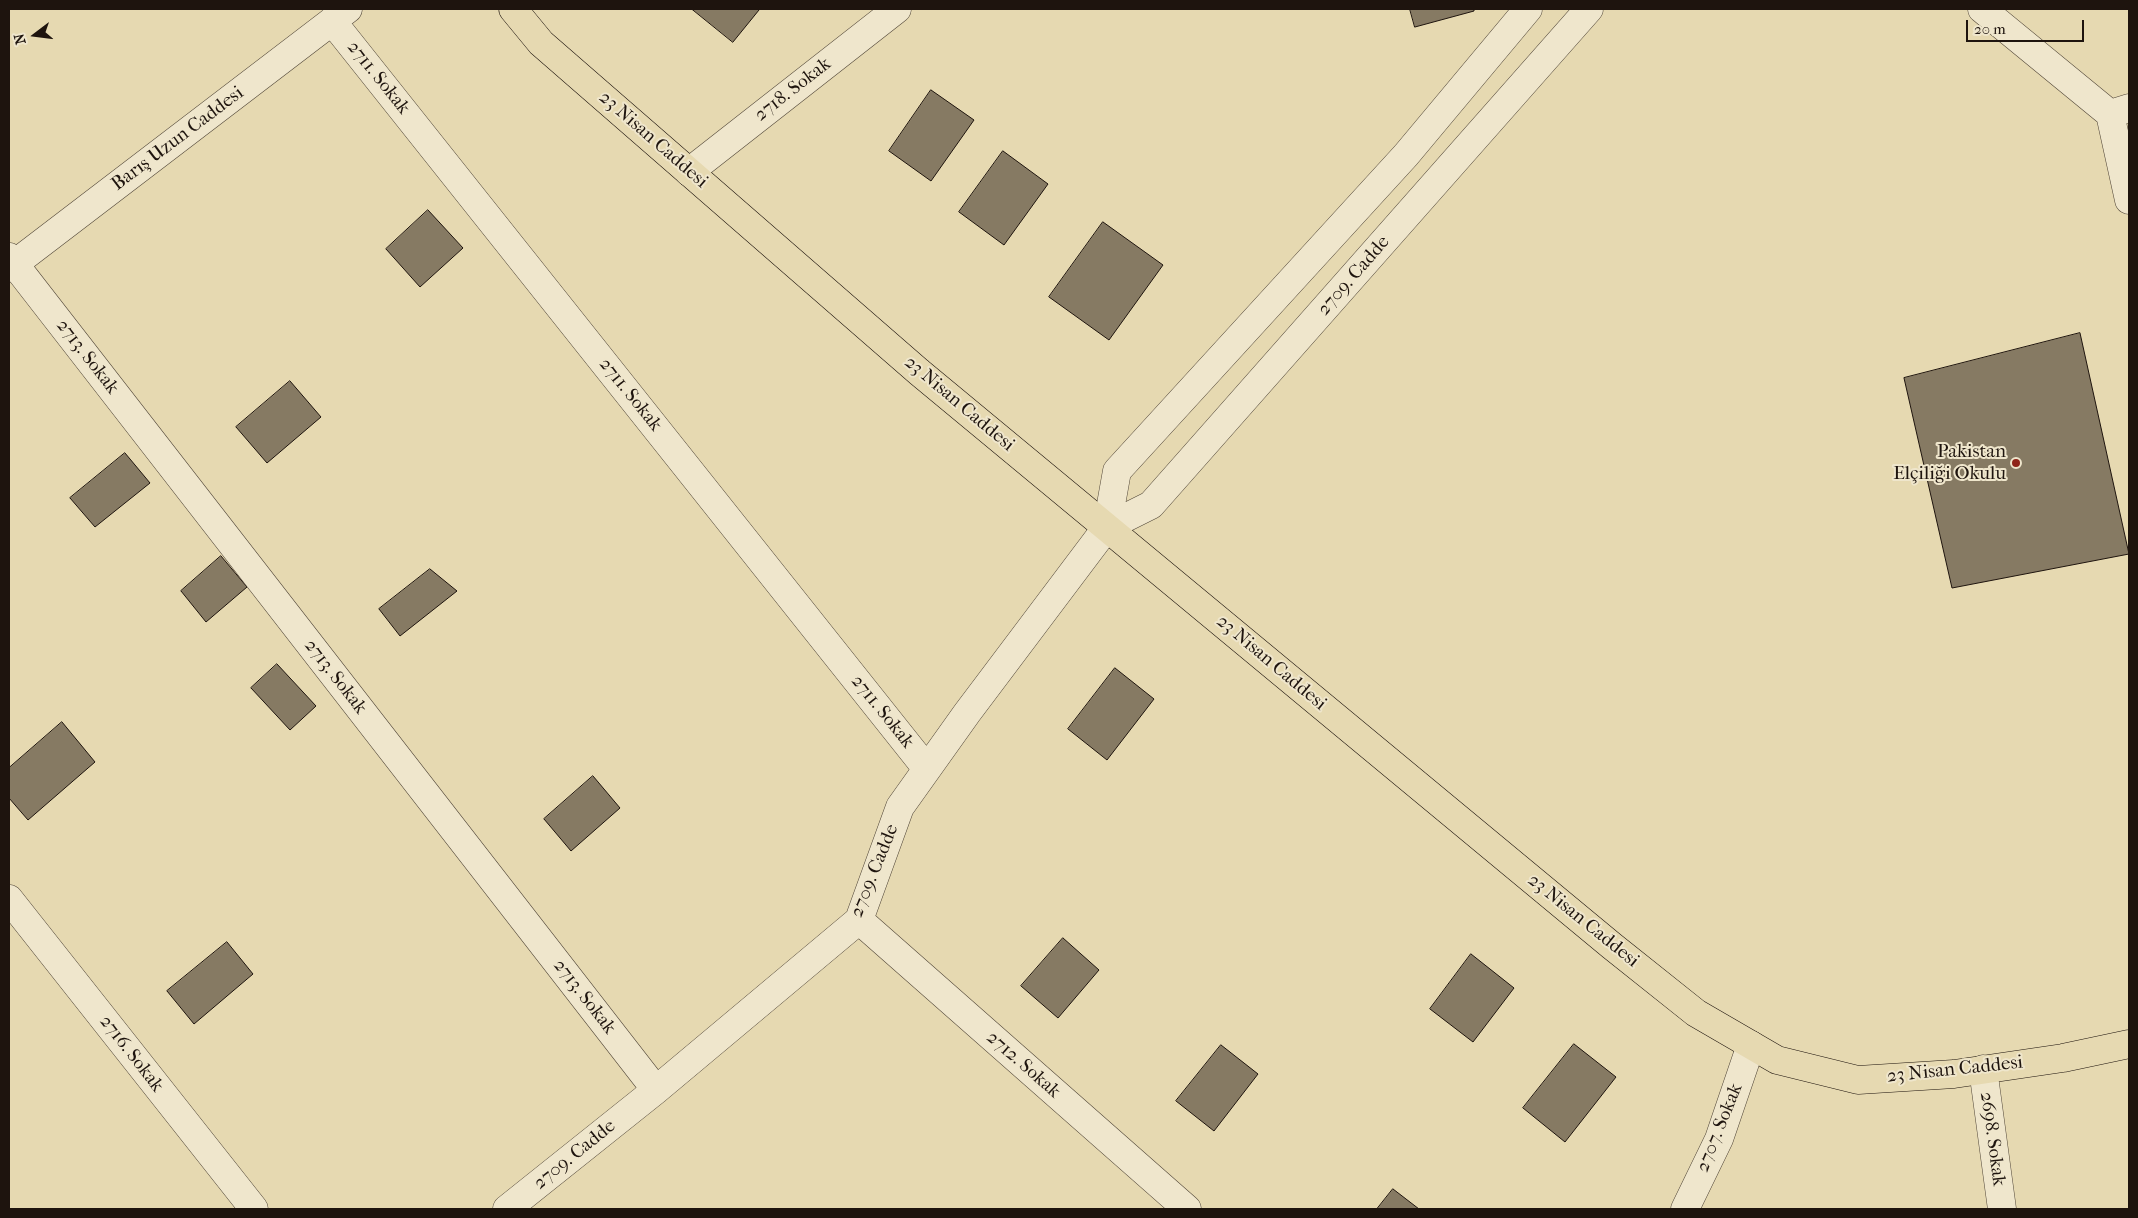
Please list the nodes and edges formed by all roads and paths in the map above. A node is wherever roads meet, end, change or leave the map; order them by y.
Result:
1 (513, 9) edge
2 (897, 9) edge
3 (1528, 9) edge
4 (1589, 9) edge
5 (1982, 9) edge
6 (340, 15) edge
7 (2119, 111) edge
8 (689, 172) junction
9 (2129, 200) edge
10 (11, 263) edge
11 (1107, 527) junction
12 (927, 769) junction
13 (9, 899) edge
14 (859, 920) junction
15 (2129, 1044) edge
16 (1751, 1045) junction
17 (1983, 1069) junction
18 (656, 1090) junction
19 (254, 1209) edge
20 (507, 1209) edge
21 (1187, 1209) edge
22 (1685, 1209) edge
23 (2002, 1209) edge

1 - 8 main road, 23 Nisan Caddesi
2 - 8 street, 2718. Sokak
3 - 11 street, 2709. Cadde
4 - 11 street, 2709. Cadde
5 - 7 street
6 - 10 street, Barış Uzun Caddesi
6 - 12 street, 2711. Sokak
7 - 9 street
8 - 11 main road, 23 Nisan Caddesi
10 - 18 street, 2713. Sokak
11 - 12 street, 2709. Cadde
11 - 16 main road, 23 Nisan Caddesi
12 - 14 street, 2709. Cadde
13 - 19 street, 2716. Sokak
14 - 18 street, 2709. Cadde
14 - 21 street, 2712. Sokak
15 - 17 main road, 23 Nisan Caddesi
16 - 17 main road, 23 Nisan Caddesi
16 - 22 street, 2707. Sokak
17 - 23 street, 2698. Sokak
18 - 20 street, 2709. Cadde

